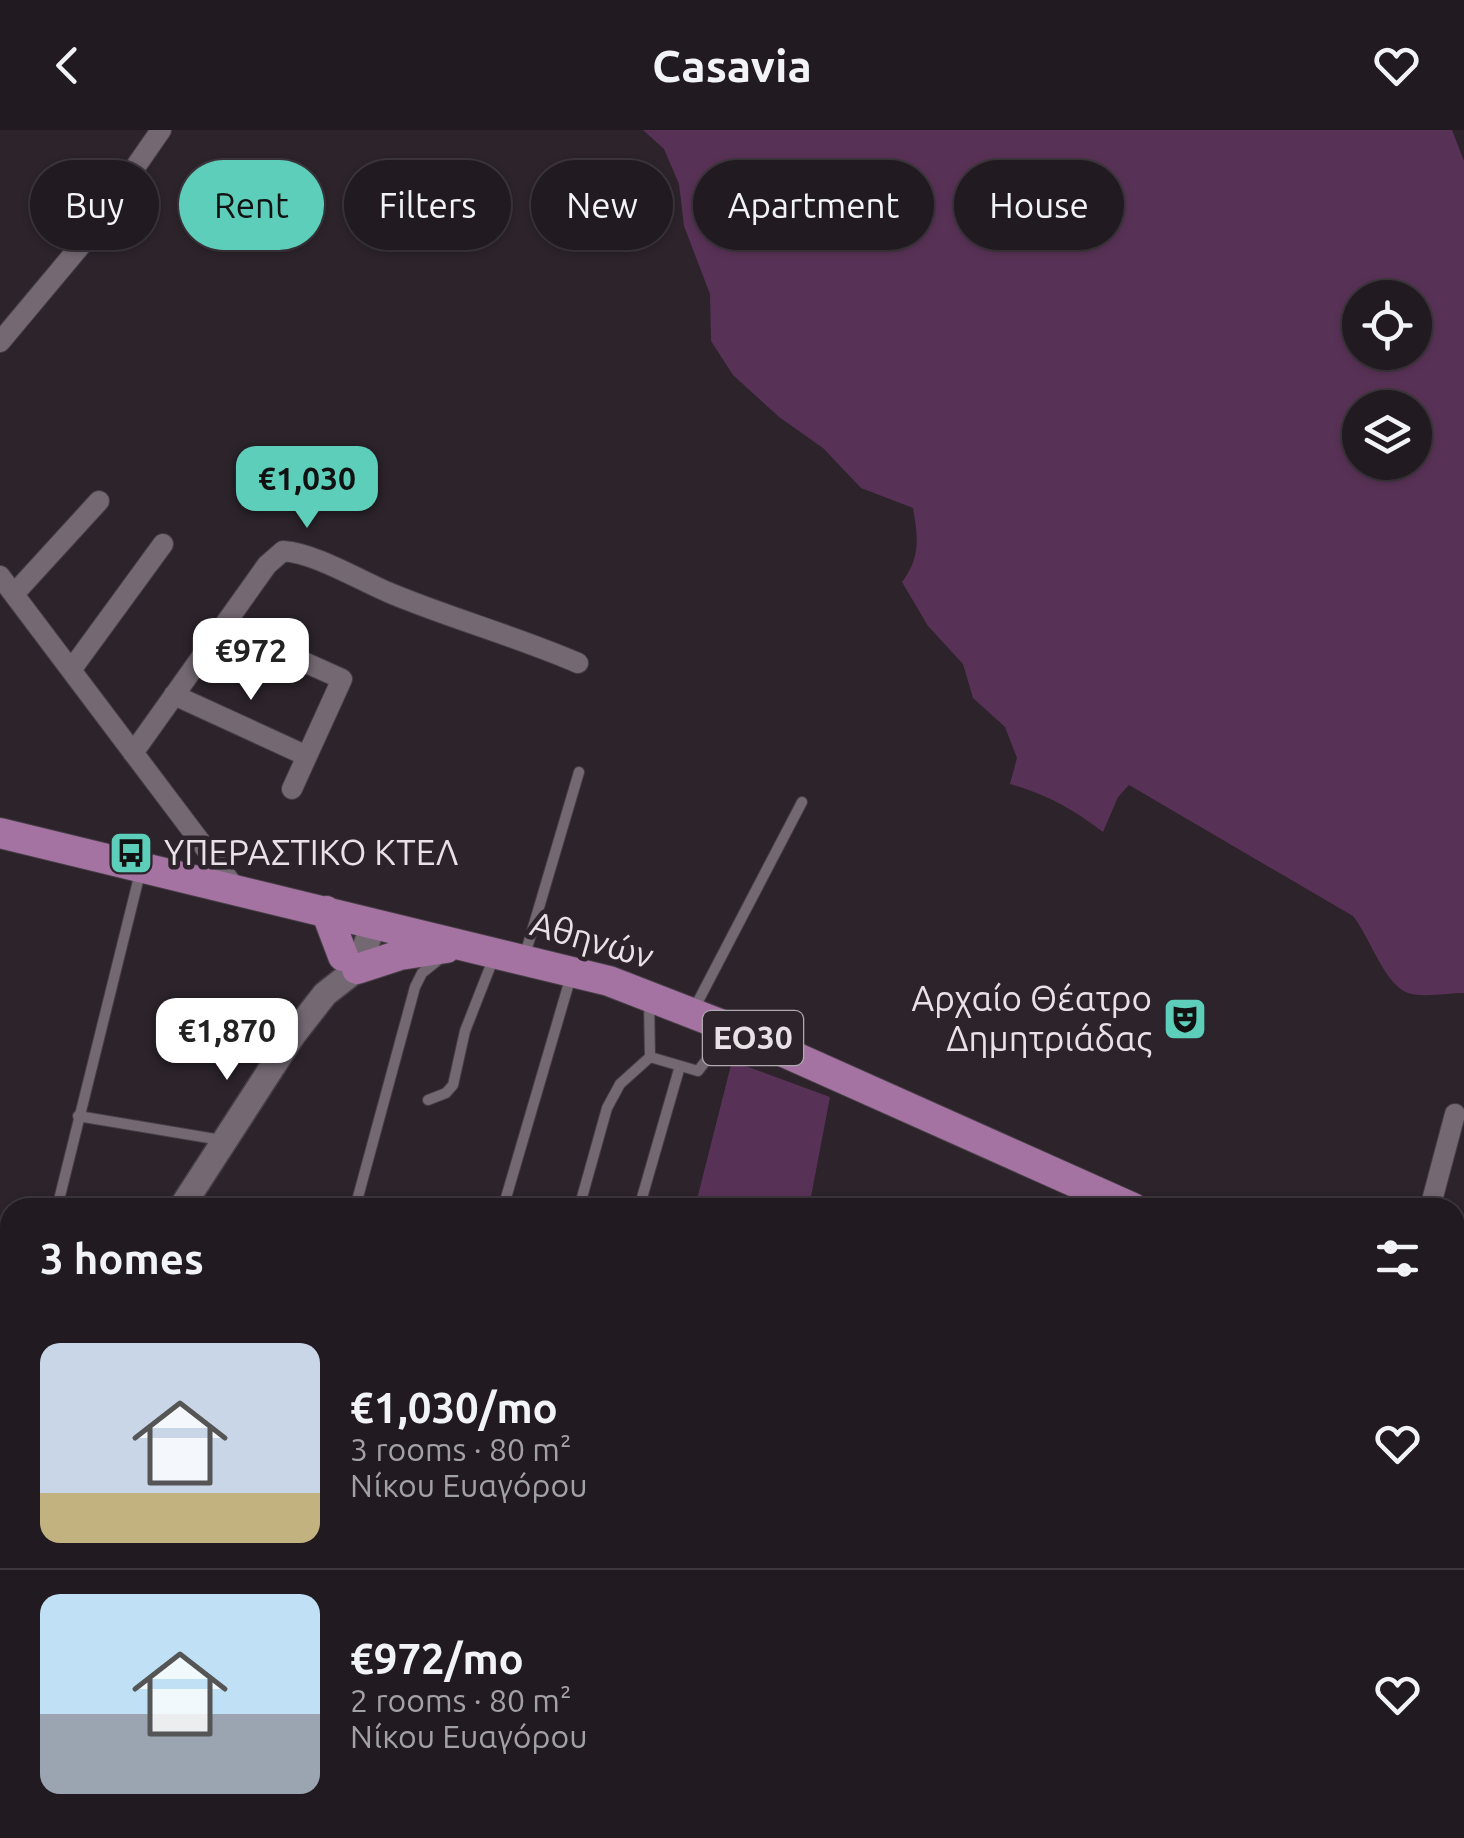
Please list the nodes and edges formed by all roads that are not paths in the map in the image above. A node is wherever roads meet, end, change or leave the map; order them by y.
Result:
1 (162, 130) edge
2 (0, 342) edge
3 (99, 500) dead end
4 (163, 544) dead end
5 (0, 576) edge
6 (14, 594) junction
7 (224, 626) junction
8 (578, 662) dead end
9 (71, 670) junction
10 (174, 694) junction
11 (133, 753) junction
12 (307, 756) junction
13 (580, 772) dead end
14 (292, 789) dead end
15 (802, 802) dead end
16 (0, 833) edge
17 (142, 867) junction
18 (236, 889) junction
19 (326, 911) junction
20 (365, 921) junction
21 (466, 946) junction
22 (510, 955) junction
23 (350, 962) junction
24 (573, 970) junction
25 (649, 995) junction
26 (692, 1012) junction
27 (730, 1028) junction
28 (650, 1057) junction
29 (680, 1066) junction
30 (428, 1100) dead end
31 (1454, 1114) dead end
32 (78, 1116) junction
33 (222, 1140) junction
34 (59, 1198) edge
35 (187, 1198) edge
36 (359, 1198) edge
37 (505, 1198) edge
38 (582, 1198) edge
39 (642, 1198) edge
40 (1111, 1198) edge
41 (1433, 1198) edge

1 - 2 street
3 - 6 street
4 - 9 street
5 - 6 street
6 - 9 street
7 - 8 street
7 - 10 street
7 - 12 street
9 - 11 street
10 - 11 street
10 - 12 street
11 - 18 street
12 - 14 street
13 - 22 lane
15 - 26 lane
16 - 17 main road, Αθηνών / ΕΟ30
17 - 18 main road, Αθηνών / ΕΟ30
17 - 32 lane
18 - 19 main road, Αθηνών / ΕΟ30
19 - 20 main road, Αθηνών / ΕΟ30
19 - 23 main road
20 - 21 main road, Αθηνών / ΕΟ30
20 - 23 street
21 - 22 main road, Αθηνών / ΕΟ30
21 - 23 main road
21 - 36 lane
22 - 24 main road, Αθηνών / ΕΟ30
22 - 30 lane
23 - 33 street
24 - 25 main road, Αθηνών / ΕΟ30
24 - 37 lane
25 - 26 main road, Αθηνών / ΕΟ30
25 - 28 lane
26 - 27 main road, Αθηνών / ΕΟ30
27 - 29 lane
27 - 40 main road, Αθηνών / ΕΟ30
28 - 29 lane
28 - 38 lane
29 - 39 lane
31 - 41 street
32 - 33 lane
32 - 34 lane
33 - 35 street

